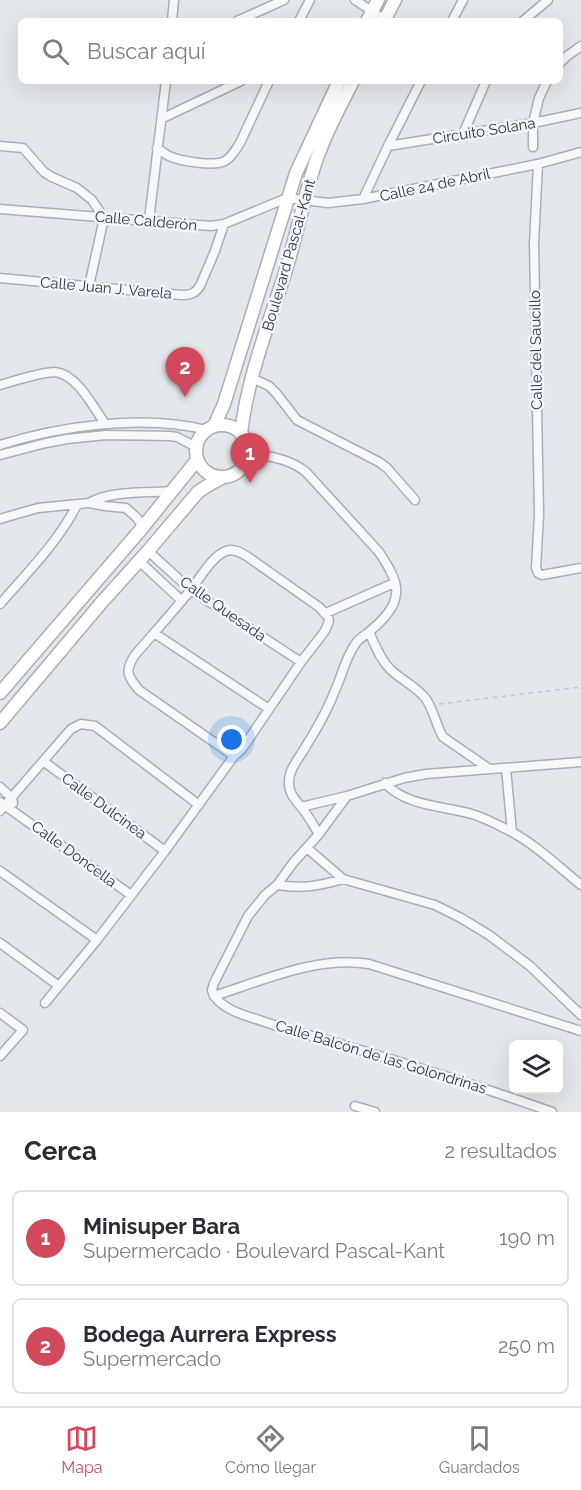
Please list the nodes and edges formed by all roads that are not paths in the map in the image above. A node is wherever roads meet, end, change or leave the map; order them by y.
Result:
1 (174, 0) edge
2 (284, 0) edge
3 (310, 0) edge
4 (355, 0) edge
5 (394, 0) edge
6 (452, 0) edge
7 (463, 0) edge
8 (548, 0) edge
9 (373, 11) edge
10 (454, 17) edge
11 (172, 18) edge
12 (244, 18) edge
13 (301, 18) edge
14 (385, 18) edge
15 (526, 18) edge
16 (581, 46) edge
17 (563, 60) edge
18 (166, 84) edge
19 (235, 84) edge
20 (268, 84) edge
21 (338, 84) edge
22 (352, 84) edge
23 (419, 84) edge
24 (485, 84) edge
25 (545, 84) edge
26 (581, 113) edge
27 (163, 118) junction
28 (533, 123) junction
29 (463, 134) junction
30 (0, 146) edge
31 (388, 146) junction
32 (533, 147) dead end
33 (157, 148) junction
34 (581, 152) edge
35 (538, 164) junction
36 (287, 198) junction
37 (363, 199) junction
38 (305, 201) junction
39 (0, 209) edge
40 (105, 218) junction
41 (149, 220) junction
42 (224, 224) junction
43 (0, 278) edge
44 (89, 286) junction
45 (252, 378) junction
46 (0, 385) edge
47 (105, 424) junction
48 (210, 428) junction
49 (241, 434) junction
50 (0, 445) edge
51 (248, 452) junction
52 (196, 453) junction
53 (0, 455) edge
54 (223, 477) junction
55 (173, 491) junction
56 (415, 500) dead end
57 (89, 503) junction
58 (77, 505) junction
59 (0, 519) edge
60 (143, 527) junction
61 (148, 551) junction
62 (139, 561) junction
63 (581, 568) edge
64 (394, 583) junction
65 (89, 590) junction
66 (191, 590) junction
67 (3, 594) edge
68 (182, 600) junction
69 (102, 602) junction
70 (0, 604) edge
71 (326, 614) junction
72 (369, 632) junction
73 (154, 633) junction
74 (301, 662) junction
75 (0, 693) edge
76 (269, 709) junction
77 (0, 723) edge
78 (234, 756) junction
79 (43, 760) junction
80 (580, 763) edge
81 (488, 768) junction
82 (507, 768) junction
83 (385, 783) junction
84 (0, 787) edge
85 (347, 796) junction
86 (12, 798) junction
87 (198, 805) junction
88 (2, 806) edge
89 (302, 807) junction
90 (17, 813) junction
91 (512, 832) junction
92 (319, 834) junction
93 (307, 849) junction
94 (165, 851) junction
95 (0, 871) edge
96 (343, 879) junction
97 (277, 885) junction
98 (581, 885) edge
99 (131, 895) junction
100 (97, 940) junction
101 (0, 943) edge
102 (59, 986) junction
103 (214, 996) junction
104 (45, 1003) dead end
105 (0, 1013) edge
106 (580, 1013) edge
107 (581, 1031) edge
108 (0, 1056) edge
109 (355, 1106) dead end
110 (375, 1112) edge
111 (552, 1112) edge

1 - 11 street
2 - 12 street
3 - 13 street
4 - 9 street
5 - 14 street
6 - 10 street
7 - 10 street
8 - 15 street
16 - 17 street
18 - 27 street
19 - 27 street
20 - 33 street
21 - 36 street, Boulevard Pascal-Kant
22 - 38 street, Boulevard Pascal-Kant
23 - 31 street
24 - 29 street
25 - 28 street
26 - 28 street, Circuito Solana
27 - 33 street
28 - 29 street, Circuito Solana
28 - 32 street
29 - 31 street, Circuito Solana
30 - 40 street
31 - 37 street
33 - 41 street
34 - 35 street, Calle 24 de Abril
35 - 37 street, Calle 24 de Abril
35 - 63 street, Calle del Saucillo
36 - 38 street, Calle 24 de Abril
36 - 42 street, Calle Calderón
36 - 48 street, Boulevard Pascal-Kant
37 - 38 street, Calle 24 de Abril
38 - 45 street, Boulevard Pascal-Kant
39 - 40 street, Calle Calderón
40 - 41 street, Calle Calderón
40 - 44 street
41 - 42 street, Calle Calderón
42 - 44 street, Calle Juan J. Varela
43 - 44 street, Calle Juan J. Varela
45 - 49 street, Boulevard Pascal-Kant
45 - 56 street
46 - 47 street
47 - 48 street
47 - 50 street
48 - 49 street
48 - 52 street
49 - 51 street
51 - 54 street
51 - 64 street
52 - 53 street
52 - 54 street
52 - 55 street
54 - 61 street
55 - 57 street
55 - 60 street
57 - 58 street
57 - 60 street
58 - 59 street
58 - 67 street
60 - 65 street
61 - 62 street
61 - 66 street, Calle Quesada
62 - 68 street, Calle Quesada
62 - 69 street
64 - 71 street
64 - 72 street
65 - 69 street
65 - 75 street
66 - 68 street
66 - 71 street
66 - 74 street, Calle Quesada
67 - 70 street
68 - 73 street
69 - 77 street
71 - 74 street
72 - 81 street
72 - 89 street
73 - 76 street
73 - 78 street
74 - 76 street
76 - 78 street
78 - 87 street
79 - 86 street
79 - 87 street
79 - 94 street, Calle Dulcinea
80 - 82 street
81 - 82 street
81 - 83 street
82 - 91 street
83 - 85 street
83 - 91 street
84 - 86 street, Calle Doncella
85 - 89 street
85 - 92 street
86 - 88 street
86 - 90 street, Calle Doncella
87 - 94 street
88 - 90 street, Calle Doncella
89 - 92 street
90 - 99 street, Calle Doncella
91 - 98 street
92 - 93 street
93 - 96 street
93 - 97 street
94 - 99 street
95 - 100 street
96 - 97 street
96 - 106 street
97 - 103 street
99 - 100 street
100 - 102 street
101 - 102 street
102 - 104 street
103 - 107 street
103 - 111 street, Calle Balcón de las Golondrinas
105 - 108 street
109 - 110 street

